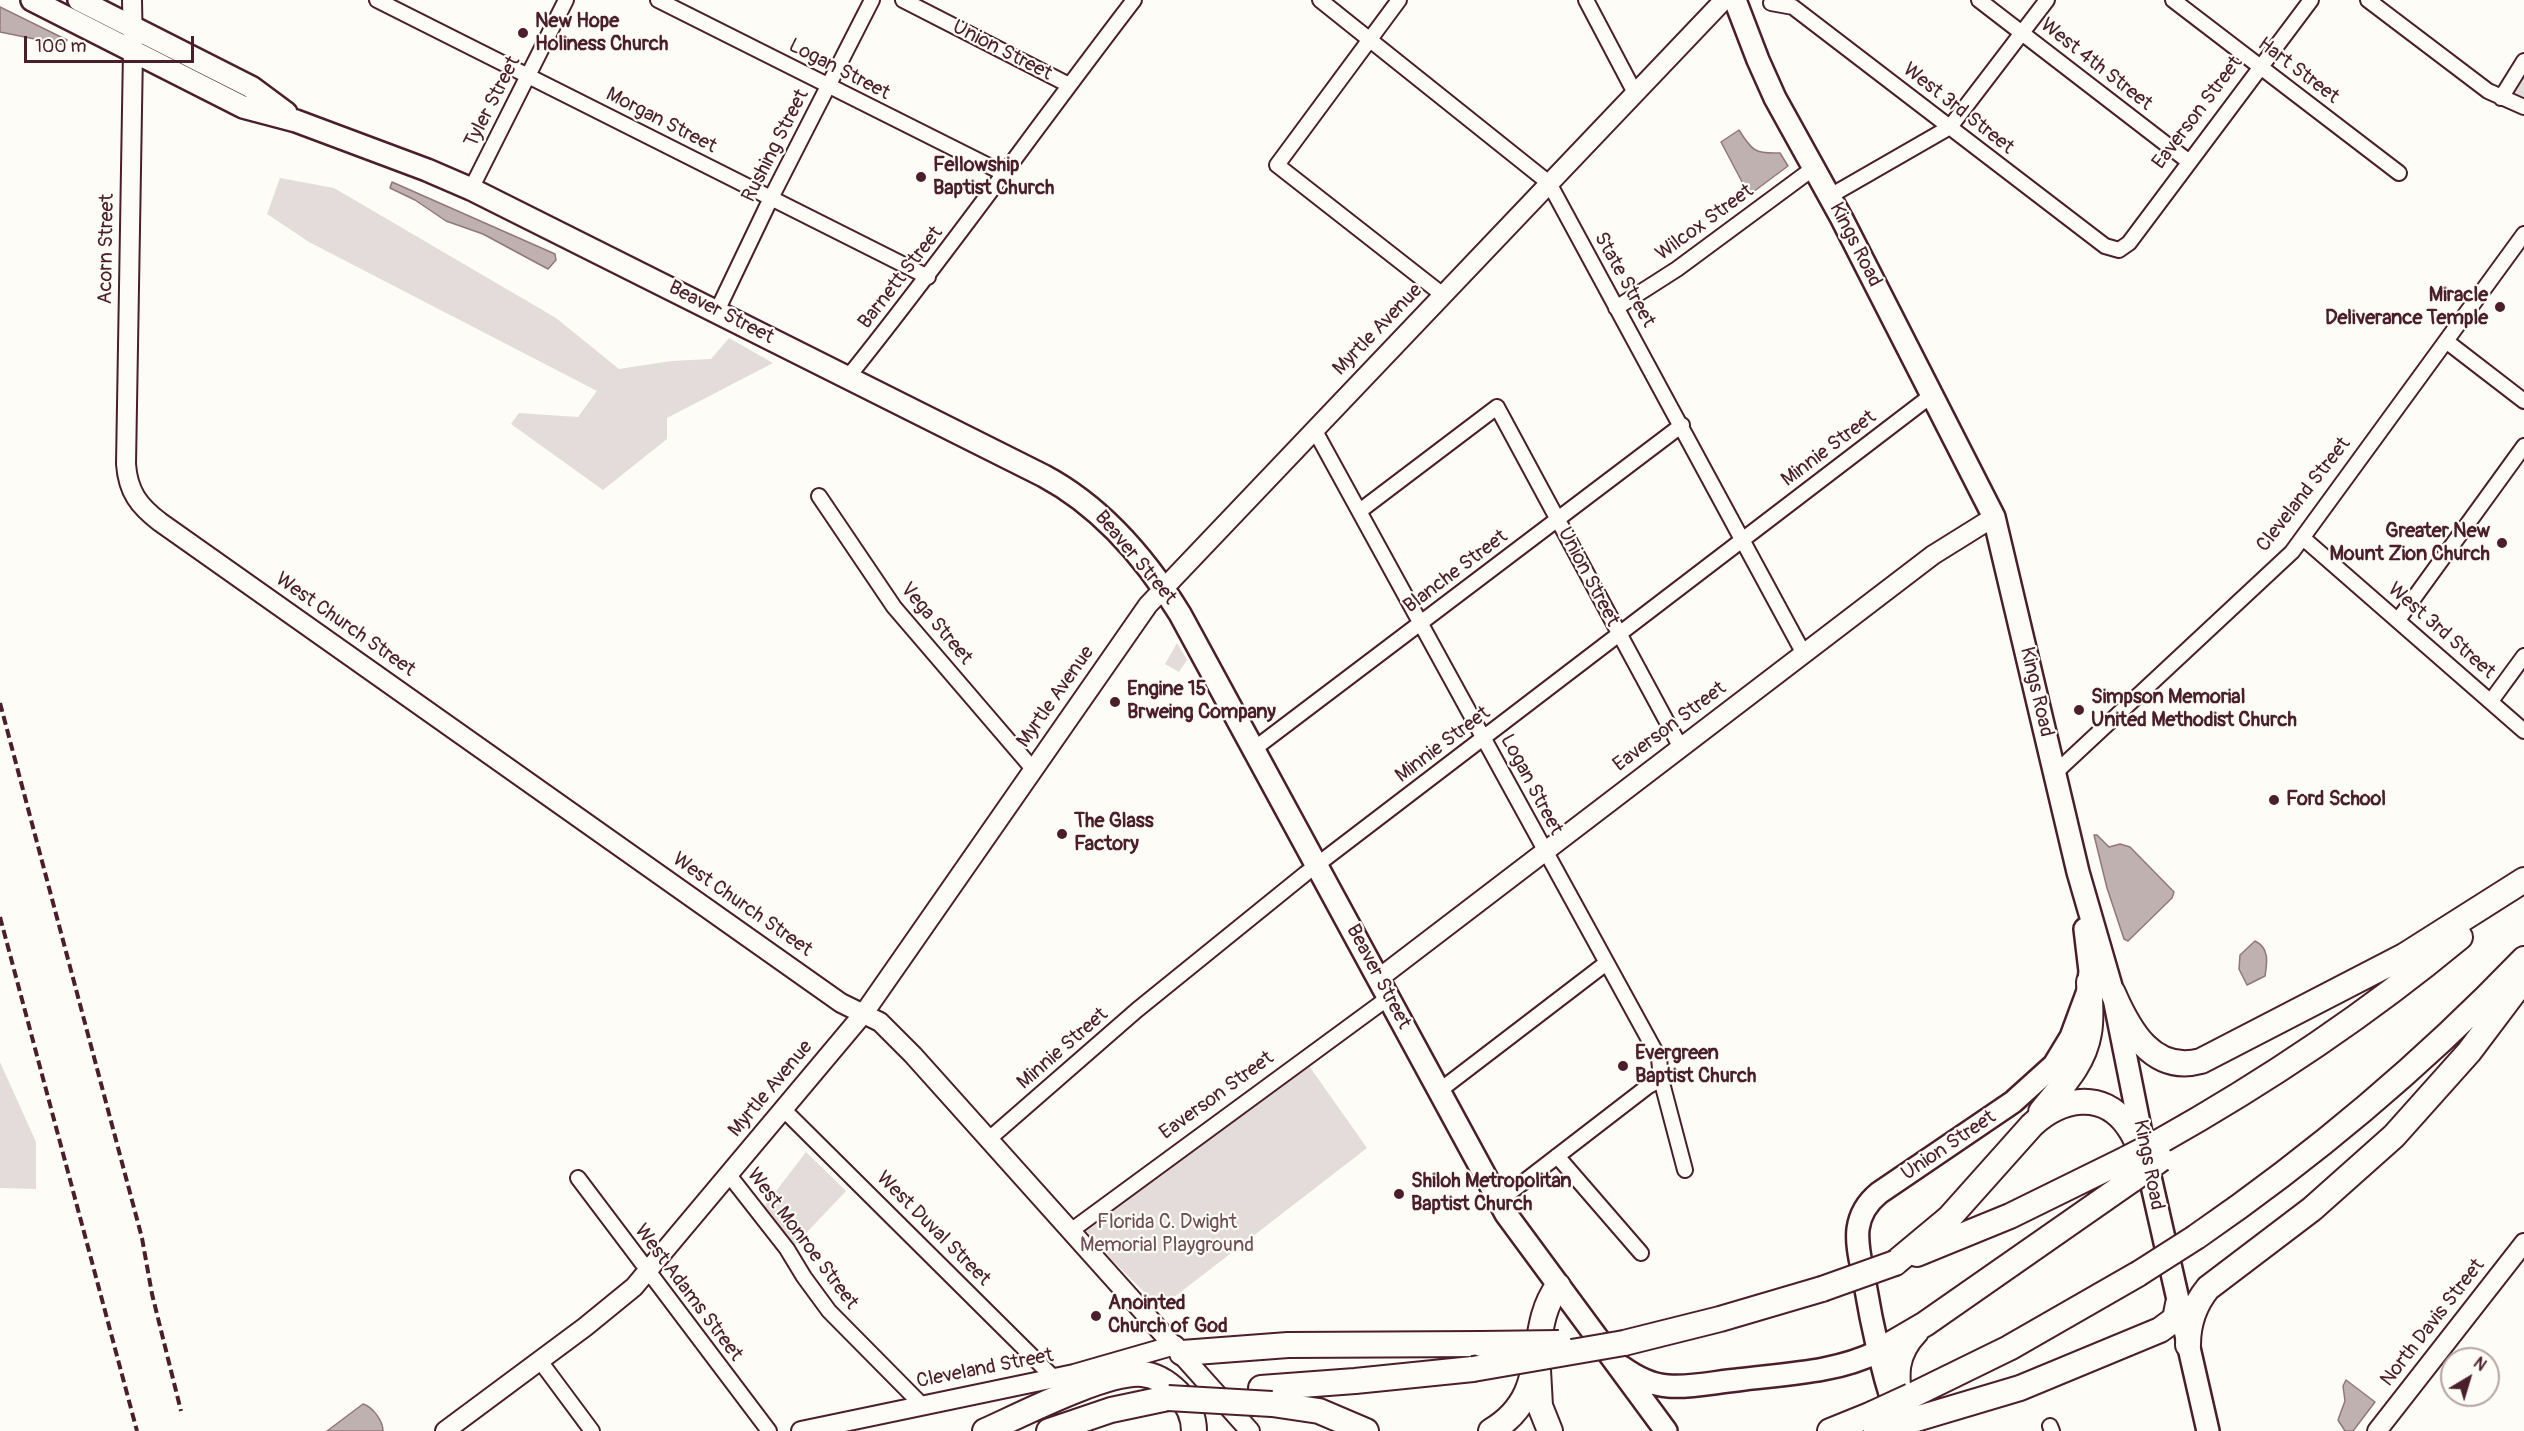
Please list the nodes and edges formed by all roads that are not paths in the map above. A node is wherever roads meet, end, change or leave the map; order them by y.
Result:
1 (32, 0) edge
2 (79, 0) edge
3 (132, 0) edge
4 (377, 0) edge
5 (566, 0) edge
6 (658, 0) edge
7 (872, 0) edge
8 (903, 0) edge
9 (1134, 0) edge
10 (1320, 0) edge
11 (1399, 0) edge
12 (1586, 0) edge
13 (1724, 0) edge
14 (1735, 0) edge
15 (1979, 0) edge
16 (2047, 0) edge
17 (2173, 0) edge
18 (2311, 0) edge
19 (2368, 0) edge
20 (1772, 3) dead end
21 (131, 27) junction
22 (2022, 33) junction
23 (1369, 40) junction
24 (133, 51) junction
25 (2524, 61) edge
26 (2260, 67) junction
27 (528, 75) junction
28 (1069, 85) junction
29 (828, 86) junction
30 (1635, 93) junction
31 (2501, 98) junction
32 (2524, 107) edge
33 (296, 121) junction
34 (1950, 127) junction
35 (2188, 161) junction
36 (1815, 167) junction
37 (2399, 173) dead end
38 (1003, 174) junction
39 (1549, 183) junction
40 (471, 189) junction
41 (1830, 196) junction
42 (771, 198) junction
43 (2524, 234) edge
44 (2119, 250) joint
45 (928, 277) junction
46 (1443, 295) junction
47 (1616, 308) junction
48 (717, 311) junction
49 (2446, 341) junction
50 (848, 377) junction
51 (1932, 395) junction
52 (2524, 400) edge
53 (1682, 426) junction
54 (1314, 429) junction
55 (2524, 446) edge
56 (819, 496) dead end
57 (134, 497) joint
58 (1361, 510) junction
59 (1994, 517) junction
60 (1557, 520) junction
61 (2303, 538) junction
62 (1743, 541) junction
63 (1164, 588) junction
64 (2398, 621) junction
65 (1421, 622) junction
66 (1618, 634) junction
67 (1804, 654) junction
68 (2524, 656) edge
69 (2491, 701) junction
70 (2524, 731) edge
71 (1484, 738) junction
72 (1681, 748) junction
73 (1254, 749) junction
74 (1033, 769) junction
75 (2055, 773) junction
76 (1544, 850) junction
77 (1317, 864) junction
78 (2078, 872) junction
79 (2524, 881) edge
80 (2524, 959) edge
81 (1605, 964) junction
82 (1378, 979) junction
83 (2524, 979) edge
84 (2090, 982) junction
85 (2113, 993) junction
86 (1388, 998) junction
87 (864, 1013) junction
88 (1661, 1079) junction
89 (1439, 1091) junction
90 (783, 1109) junction
91 (2025, 1132) junction
92 (989, 1139) junction
93 (1557, 1155) junction
94 (2145, 1161) junction
95 (1685, 1170) dead end
96 (729, 1175) junction
97 (578, 1178) dead end
98 (1499, 1201) junction
99 (1072, 1230) junction
100 (2524, 1243) edge
101 (1641, 1253) dead end
102 (1895, 1263) junction
103 (647, 1272) junction
104 (1558, 1286) junction
105 (2178, 1304) junction
106 (1924, 1324) junction
107 (2188, 1345) junction
108 (1540, 1347) junction
109 (1179, 1349) junction
110 (1618, 1351) junction
111 (1877, 1352) junction
112 (540, 1361) junction
113 (1054, 1378) junction
114 (1266, 1396) junction
115 (921, 1404) junction
116 (1908, 1419) edge
117 (1874, 1425) edge
118 (445, 1431) edge
119 (592, 1431) edge
120 (769, 1431) edge
121 (801, 1431) edge
122 (985, 1431) edge
123 (1049, 1431) edge
124 (1194, 1431) edge
125 (1250, 1431) edge
126 (1366, 1431) edge
127 (1491, 1431) edge
128 (1550, 1431) edge
129 (1666, 1431) edge
130 (1830, 1431) edge
131 (2208, 1431) edge
132 (2377, 1431) edge

1 - 24 main road, Beaver Street
2 - 21 main road, Beaver Street
3 - 21 street, Acorn Street
4 - 27 street, Morgan Street
5 - 27 street, Tyler Street
6 - 29 street, Logan Street
7 - 29 street, Rushing Street
8 - 28 street, Union Street
9 - 28 street, Barnett Street
10 - 23 street, State Street
11 - 23 street
12 - 30 street
13 - 30 street, Myrtle Avenue
14 - 36 main road, Kings Road
15 - 22 street, West 4th Street
16 - 22 street
17 - 26 street, Hart Street
18 - 26 street, Eaverson Street
19 - 31 street
20 - 34 street, West 3rd Street
21 - 24 street, Acorn Street
21 - 33 main road, Beaver Street
22 - 34 street
22 - 35 street, West 4th Street
23 - 39 street, State Street
23 - 46 street
24 - 33 main road, Beaver Street
24 - 57 street, Acorn Street
25 - 31 street
26 - 35 street, Eaverson Street
26 - 37 street, Hart Street
27 - 40 street, Tyler Street
27 - 42 street, Morgan Street
28 - 38 street, Barnett Street
29 - 38 street, Logan Street
29 - 42 street, Rushing Street
30 - 39 street, Myrtle Avenue
31 - 32 street
33 - 40 main road, Beaver Street
34 - 41 street
34 - 44 street, West 3rd Street
35 - 44 street, Eaverson Street
36 - 41 main road, Kings Road
36 - 47 street, Wilcox Street
38 - 45 street, Barnett Street
39 - 46 street, Myrtle Avenue
39 - 47 street, State Street
40 - 48 main road, Beaver Street
41 - 51 main road, Kings Road
42 - 45 street, Morgan Street
42 - 48 street, Rushing Street
43 - 49 street, Cleveland Street
45 - 50 street, Barnett Street
46 - 54 street, Myrtle Avenue
47 - 53 street, State Street
48 - 50 main road, Beaver Street
49 - 52 street
49 - 61 street, Cleveland Street
50 - 63 main road, Beaver Street
51 - 59 main road, Kings Road
51 - 62 street, Minnie Street
53 - 60 street, Blanche Street
53 - 62 street, State Street
54 - 58 street, Logan Street
54 - 63 street, Myrtle Avenue
55 - 64 street
56 - 74 street, Vega Street
57 - 87 street, West Church Street
58 - 60 street, Union Street
58 - 65 street, Logan Street
59 - 67 street, Eaverson Street
59 - 75 main road, Kings Road
60 - 65 street, Blanche Street
60 - 66 street, Union Street
61 - 64 street, West 3rd Street
61 - 75 street, Cleveland Street
62 - 66 street, Minnie Street
62 - 67 street, State Street
63 - 73 main road, Beaver Street
63 - 74 street, Myrtle Avenue
64 - 69 street, West 3rd Street
65 - 71 street, Logan Street
65 - 73 street, Blanche Street
66 - 71 street, Minnie Street
66 - 72 street, Union Street
67 - 72 street, Eaverson Street
68 - 69 street
69 - 70 street, West 3rd Street
71 - 76 street, Logan Street
71 - 77 street, Minnie Street
72 - 76 street, Eaverson Street
73 - 77 main road, Beaver Street
74 - 87 street, Myrtle Avenue
75 - 78 main road, Kings Road
76 - 81 street, Logan Street
76 - 82 street, Eaverson Street
77 - 82 main road, Beaver Street
77 - 92 street, Minnie Street
78 - 84 main road, Union Street
78 - 85 main road, Kings Road
79 - 85 highway
79 - 94 highway
80 - 116 highway, bridge
81 - 88 street, Logan Street
81 - 89 street
82 - 86 main road, Beaver Street
83 - 107 highway
84 - 91 highway
84 - 111 main road, Union Street
85 - 94 main road, Kings Road
86 - 89 main road, Beaver Street
86 - 99 street, Eaverson Street
87 - 90 street, Myrtle Avenue
87 - 92 street, West Church Street
88 - 93 street
88 - 95 street, Logan Street
89 - 98 main road, Beaver Street
90 - 96 street, Myrtle Avenue
90 - 113 street, West Duval Street
91 - 94 highway
91 - 102 highway
92 - 99 street, West Church Street
93 - 98 street
93 - 101 street
94 - 102 highway
94 - 105 main road, Kings Road
94 - 106 highway
96 - 103 street, Myrtle Avenue
96 - 115 street, West Monroe Street
97 - 103 street, West Adams Street
98 - 104 main road, Beaver Street
99 - 109 street, West Church Street
100 - 132 street, North Davis Street
102 - 110 highway, bridge
103 - 112 street, Myrtle Avenue
103 - 120 street, West Adams Street
104 - 108 highway
104 - 110 main road, Beaver Street
105 - 107 main road, Kings Road
105 - 116 highway
106 - 111 highway
106 - 116 highway
107 - 131 main road, Kings Road
108 - 127 highway
108 - 128 highway
109 - 110 highway, bridge
109 - 113 street, Cleveland Street
109 - 125 street, West Church Street
110 - 111 main road
110 - 114 highway, bridge
110 - 129 main road, Beaver Street
111 - 116 main road, Union Street
112 - 118 street, Myrtle Avenue
112 - 119 street
113 - 115 street, Cleveland Street
114 - 123 highway, bridge
114 - 126 highway
115 - 121 street, Cleveland Street
116 - 117 highway, bridge
117 - 130 highway
122 - 124 highway

